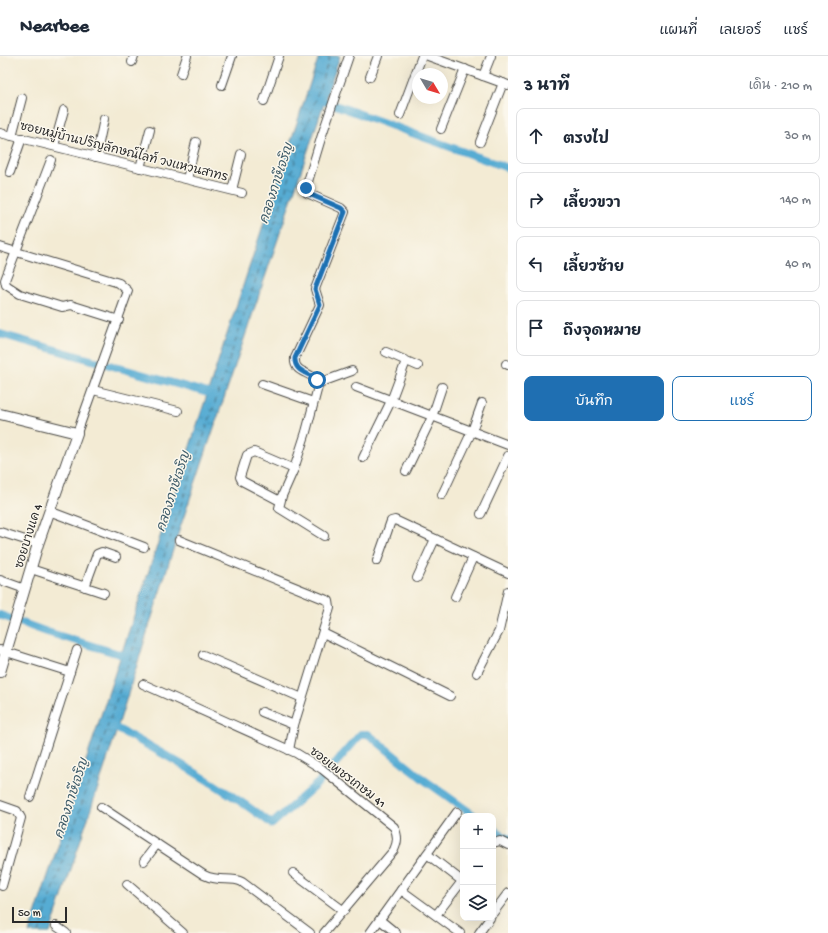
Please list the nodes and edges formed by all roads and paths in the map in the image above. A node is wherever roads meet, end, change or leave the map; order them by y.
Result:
1 (187, 56) edge
2 (232, 56) edge
3 (279, 56) edge
4 (349, 56) edge
5 (378, 56) edge
6 (422, 56) edge
7 (428, 56) edge
8 (491, 56) edge
9 (442, 58) edge
10 (465, 69) junction
11 (181, 74) dead end
12 (483, 76) junction
13 (370, 77) dead end
14 (506, 84) edge
15 (222, 86) dead end
16 (22, 98) dead end
17 (264, 101) dead end
18 (64, 110) dead end
19 (400, 115) dead end
20 (104, 119) dead end
21 (441, 129) dead end
22 (150, 130) dead end
23 (0, 133) edge
24 (12, 136) junction
25 (22, 138) junction
26 (196, 142) dead end
27 (480, 142) dead end
28 (54, 146) junction
29 (241, 154) dead end
30 (96, 157) junction
31 (51, 160) dead end
32 (140, 168) junction
33 (10, 172) dead end
34 (187, 179) junction
35 (232, 190) junction
36 (242, 193) dead end
37 (0, 247) edge
38 (15, 251) junction
39 (119, 320) junction
40 (386, 352) dead end
41 (406, 360) junction
42 (418, 366) dead end
43 (352, 372) dead end
44 (319, 383) junction
45 (262, 384) dead end
46 (356, 387) dead end
47 (442, 387) dead end
48 (93, 390) junction
49 (391, 401) junction
50 (313, 402) junction
51 (482, 403) dead end
52 (178, 411) dead end
53 (0, 414) edge
54 (432, 417) junction
55 (472, 431) junction
56 (77, 433) junction
57 (508, 445) edge
58 (508, 456) edge
59 (363, 458) dead end
60 (294, 469) junction
61 (406, 471) dead end
62 (442, 495) dead end
63 (280, 501) junction
64 (49, 511) junction
65 (481, 514) dead end
66 (0, 532) edge
67 (324, 536) dead end
68 (178, 540) dead end
69 (435, 540) junction
70 (38, 544) junction
71 (144, 547) dead end
72 (116, 556) dead end
73 (473, 558) junction
74 (377, 561) dead end
75 (31, 569) junction
76 (508, 573) edge
77 (417, 578) dead end
78 (0, 580) edge
79 (85, 587) junction
80 (25, 589) junction
81 (508, 590) edge
82 (104, 593) dead end
83 (455, 597) dead end
84 (323, 633) junction
85 (77, 650) dead end
86 (3, 651) edge
87 (203, 655) dead end
88 (0, 672) edge
89 (70, 672) junction
90 (477, 673) dead end
91 (143, 684) dead end
92 (450, 696) dead end
93 (302, 698) junction
94 (262, 712) dead end
95 (294, 725) junction
96 (289, 750) junction
97 (30, 797) dead end
98 (0, 805) edge
99 (101, 807) dead end
100 (457, 812) dead end
101 (496, 842) edge
102 (157, 844) junction
103 (508, 845) edge
104 (427, 854) junction
105 (144, 861) dead end
106 (293, 873) dead end
107 (460, 878) edge
108 (127, 884) dead end
109 (460, 884) edge
110 (1, 887) edge
111 (401, 890) junction
112 (508, 892) edge
113 (344, 910) junction
114 (496, 910) edge
115 (436, 915) junction
116 (380, 920) junction
117 (488, 921) edge
118 (56, 926) dead end
119 (66, 933) edge
120 (183, 933) edge
121 (310, 933) edge
122 (324, 933) edge
123 (370, 933) edge
124 (396, 933) edge
125 (460, 933) edge
126 (479, 933) edge

1 - 11 street
2 - 15 street
3 - 17 street
4 - 44 street
5 - 13 street
6 - 19 street
7 - 9 street
8 - 12 street
9 - 10 street
10 - 12 street
10 - 21 street
12 - 14 street
14 - 27 street
16 - 24 street
18 - 28 street
20 - 30 street
22 - 32 street
23 - 24 street, ซอยหมู่บ้านปริญลักษณ์ไลท์ วงแหวนสาทร
24 - 25 street, ซอยหมู่บ้านปริญลักษณ์ไลท์ วงแหวนสาทร
25 - 28 street, ซอยหมู่บ้านปริญลักษณ์ไลท์ วงแหวนสาทร
25 - 33 street
26 - 34 street
28 - 30 street, ซอยหมู่บ้านปริญลักษณ์ไลท์ วงแหวนสาทร
29 - 35 street
30 - 32 street, ซอยหมู่บ้านปริญลักษณ์ไลท์ วงแหวนสาทร
31 - 38 street
32 - 34 street, ซอยหมู่บ้านปริญลักษณ์ไลท์ วงแหวนสาทร
34 - 35 street, ซอยหมู่บ้านปริญลักษณ์ไลท์ วงแหวนสาทร
35 - 36 street, ซอยหมู่บ้านปริญลักษณ์ไลท์ วงแหวนสาทร
37 - 38 street
38 - 39 street
38 - 39 street
39 - 48 street
40 - 41 street
41 - 42 street
41 - 49 street
43 - 44 street
44 - 50 street
45 - 50 street
46 - 49 street
47 - 54 street
48 - 52 street
48 - 56 street
49 - 54 street
49 - 59 street
50 - 60 street
51 - 55 street
53 - 56 street
54 - 55 street
54 - 61 street
55 - 57 street
55 - 62 street
56 - 64 street, ซอยบางแค 4
58 - 65 street
60 - 63 street
60 - 63 street
63 - 67 street
64 - 70 street, ซอยบางแค 4
64 - 71 street
66 - 70 street
68 - 84 street
69 - 73 street
69 - 74 street
69 - 77 street
70 - 75 street, ซอยบางแค 4
72 - 79 street
73 - 76 street
73 - 83 street
75 - 79 street
75 - 80 street, ซอยบางแค 4
78 - 80 street
79 - 82 street
80 - 86 street, ซอยบางแค 4
81 - 90 street
84 - 92 street
84 - 93 street
85 - 89 street
86 - 88 street, ซอยบางแค 4
86 - 89 street
87 - 93 street
89 - 97 street
91 - 96 street, ซอยเพชรเกษม 41
93 - 95 street
94 - 95 street
95 - 96 street
96 - 113 street, ซอยเพชรเกษม 41
98 - 110 street
99 - 102 street
100 - 104 street
101 - 103 street
102 - 105 street
102 - 121 street
104 - 107 street
104 - 111 street
106 - 113 street
108 - 120 street
109 - 115 street
111 - 115 street
111 - 116 street
112 - 114 street
113 - 122 street, ซอยเพชรเกษม 41
115 - 125 street
116 - 123 street
116 - 124 street
117 - 126 street
118 - 119 street

